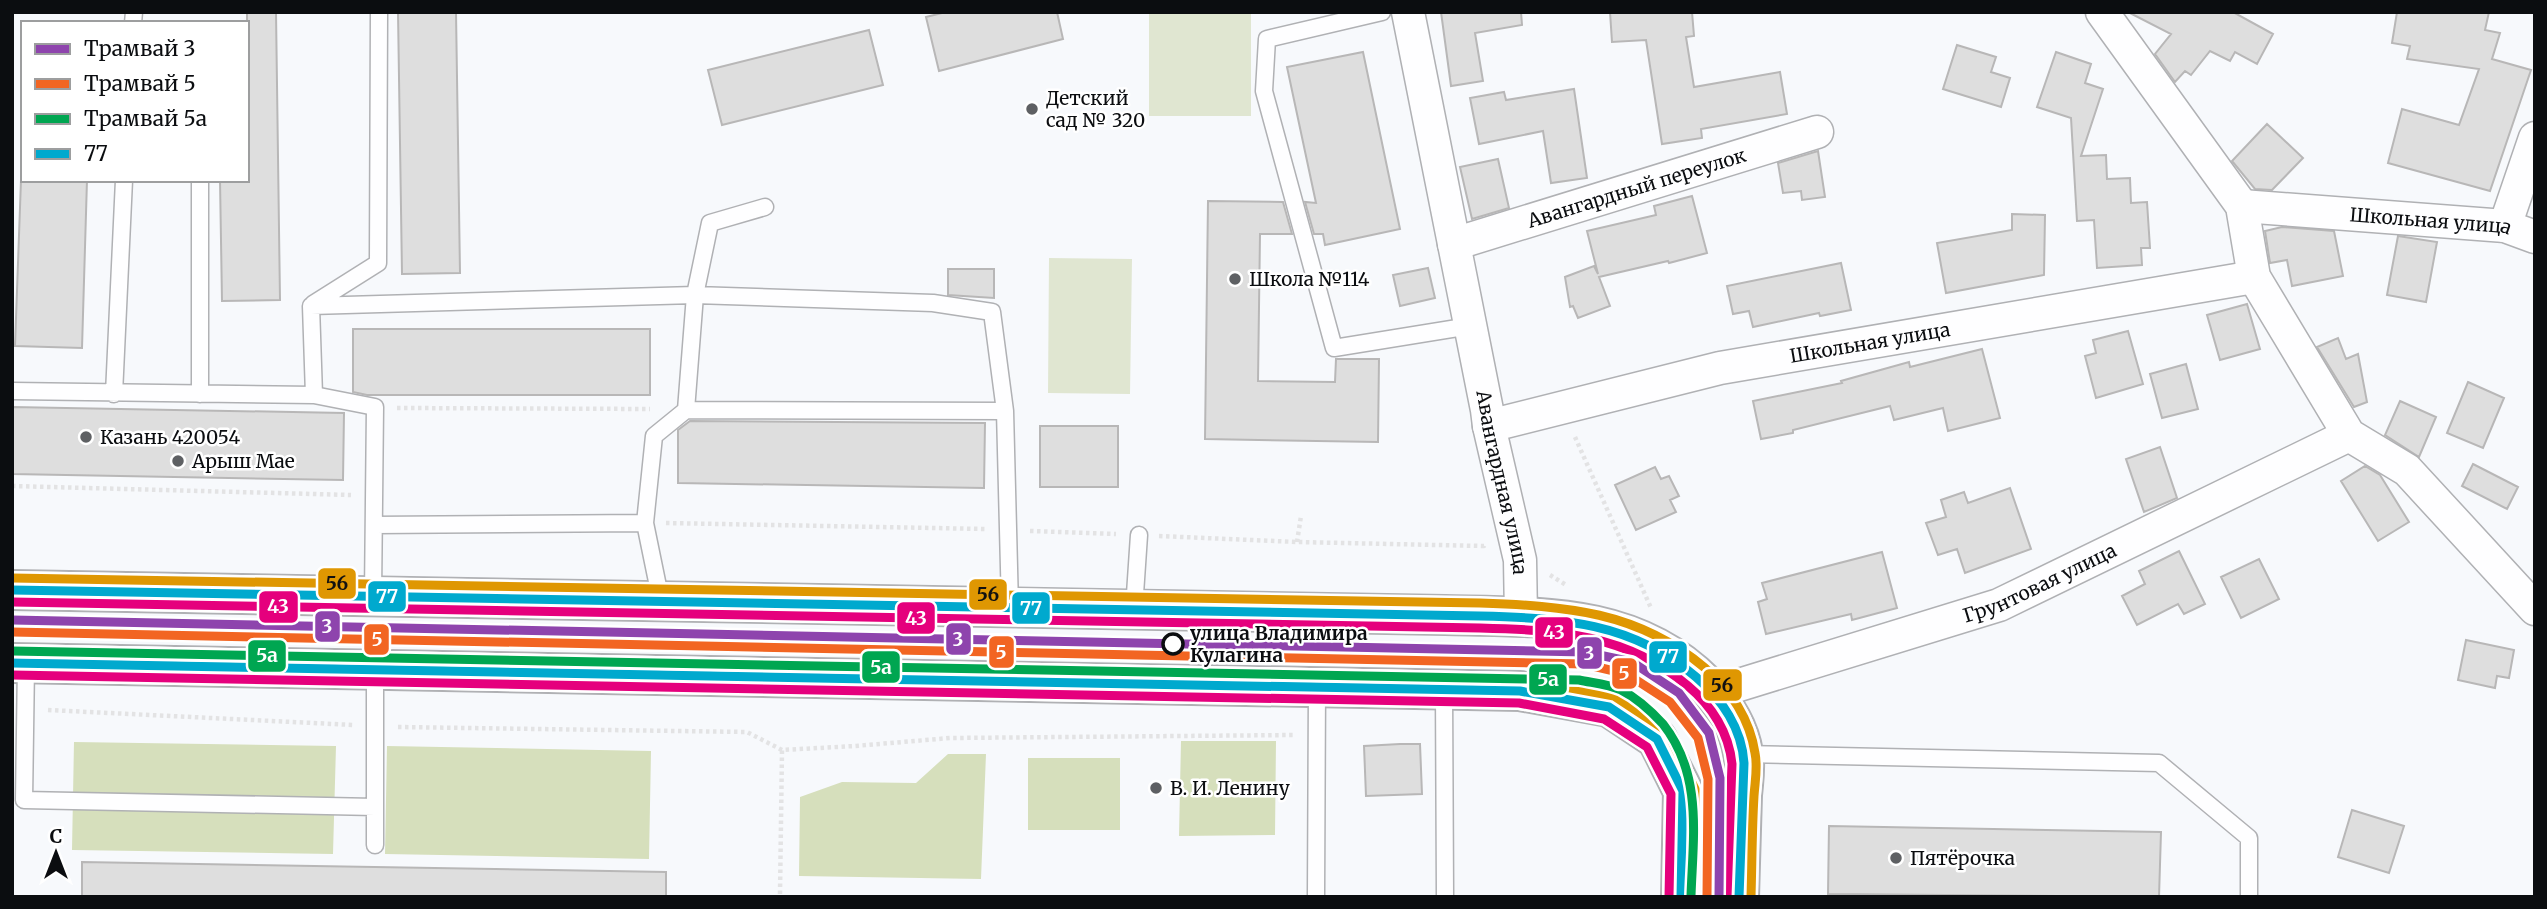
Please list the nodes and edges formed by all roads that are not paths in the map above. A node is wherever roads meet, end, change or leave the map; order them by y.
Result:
1 (379, 12) edge
2 (1382, 12) edge
3 (1408, 12) edge
4 (2102, 12) edge
5 (1817, 132) dead end
6 (2535, 138) edge
7 (124, 182) edge
8 (201, 182) edge
9 (2242, 206) junction
10 (765, 207) dead end
11 (2505, 226) junction
12 (2535, 237) edge
13 (1454, 244) junction
14 (2253, 277) junction
15 (695, 295) junction
16 (311, 306) junction
17 (1471, 326) junction
18 (12, 391) edge
19 (114, 394) junction
20 (200, 394) junction
21 (314, 395) junction
22 (686, 410) junction
23 (1005, 411) junction
24 (1489, 426) junction
25 (2349, 435) junction
26 (645, 523) junction
27 (374, 525) junction
28 (1139, 536) road end
29 (12, 590) edge
30 (373, 595) junction
31 (661, 601) junction
32 (1010, 607) junction
33 (1135, 609) junction
34 (2535, 609) edge
35 (1521, 617) junction
36 (19, 663) edge
37 (374, 670) junction
38 (1317, 688) junction
39 (1444, 690) junction
40 (1713, 693) junction
41 (1744, 754) junction
42 (374, 807) junction
43 (374, 845) dead end
44 (1445, 895) edge
45 (1316, 897) edge
46 (1681, 897) edge
47 (1740, 897) edge
48 (2249, 897) edge

1 - 16 lane
2 - 17 lane
3 - 13 street, Авангардная улица
4 - 9 street
5 - 13 street, Авангардный переулок
6 - 11 street
7 - 19 lane
8 - 20 lane
9 - 11 street, Школьная улица
9 - 14 street
10 - 15 lane
11 - 12 street, Школьная улица
13 - 17 street, Авангардная улица
14 - 24 street, Школьная улица
14 - 25 street
15 - 16 lane
15 - 22 lane
15 - 23 lane
16 - 21 lane
17 - 24 street, Авангардная улица
18 - 19 lane
19 - 20 lane
20 - 21 lane
21 - 27 lane
22 - 23 lane
22 - 26 lane
23 - 32 lane
24 - 35 street, Авангардная улица
25 - 34 street
25 - 40 street, Грунтовая улица
26 - 27 lane
26 - 31 lane
27 - 30 lane
28 - 33 lane
29 - 30 main road
30 - 31 main road
31 - 32 main road
32 - 33 main road
33 - 35 main road
35 - 40 main road
36 - 37 main road
36 - 42 lane
37 - 38 main road
37 - 42 lane
38 - 39 main road
38 - 45 lane
39 - 44 lane
39 - 46 main road
40 - 41 main road
41 - 47 main road
41 - 48 lane
42 - 43 lane

